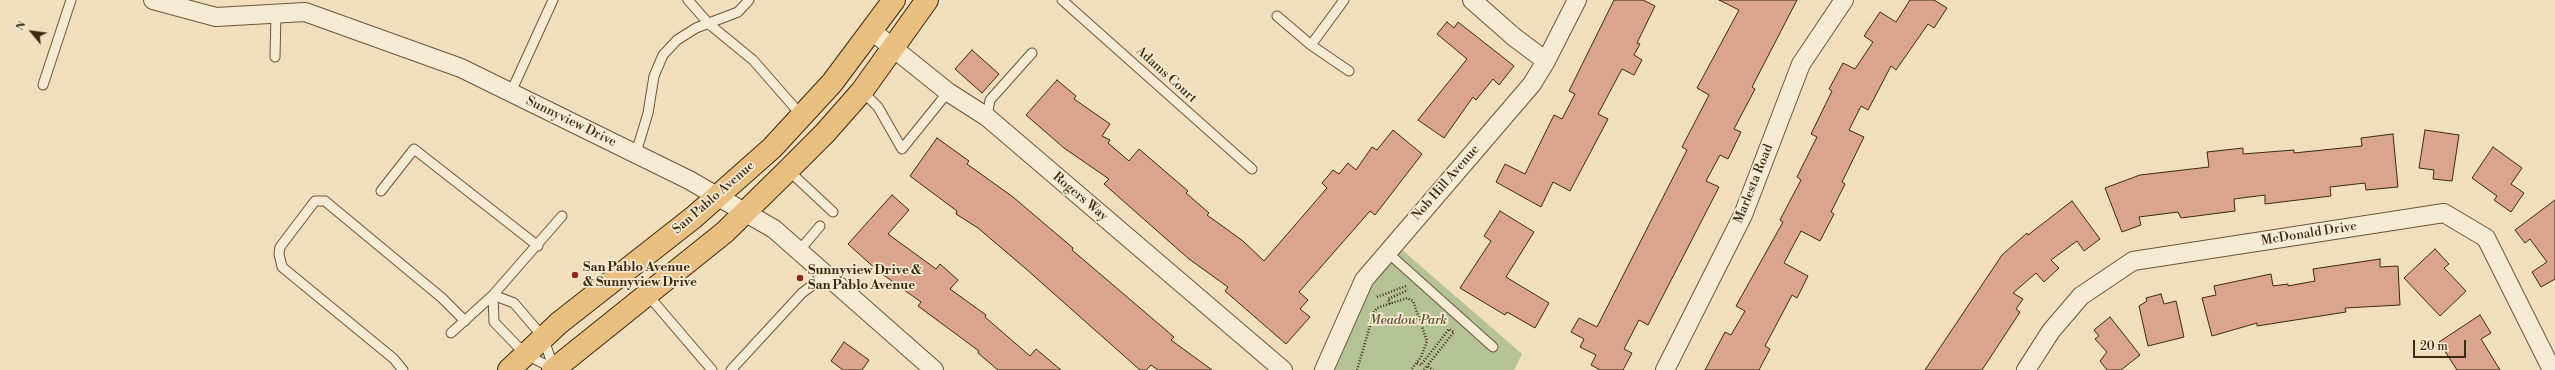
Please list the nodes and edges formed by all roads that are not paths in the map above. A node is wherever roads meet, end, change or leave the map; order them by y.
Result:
1 (71, 0) edge
2 (153, 0) edge
3 (553, 0) edge
4 (688, 0) edge
5 (749, 0) edge
6 (894, 0) edge
7 (927, 0) edge
8 (1062, 0) edge
9 (1344, 0) edge
10 (1472, 0) edge
11 (1577, 0) edge
12 (1844, 0) edge
13 (305, 6) edge
14 (276, 14) junction
15 (1277, 16) dead end
16 (709, 24) junction
17 (872, 31) junction
18 (1311, 45) junction
19 (894, 48) junction
20 (1032, 53) dead end
21 (275, 57) dead end
22 (1546, 61) junction
23 (1349, 71) dead end
24 (43, 85) dead end
25 (862, 91) junction
26 (511, 92) junction
27 (948, 92) junction
28 (802, 117) junction
29 (987, 118) junction
30 (636, 153) junction
31 (1252, 169) dead end
32 (788, 170) junction
33 (381, 191) dead end
34 (717, 196) junction
35 (746, 212) junction
36 (833, 212) dead end
37 (562, 216) dead end
38 (820, 226) dead end
39 (538, 246) junction
40 (799, 251) junction
41 (1387, 252) junction
42 (826, 275) junction
43 (647, 293) junction
44 (493, 295) junction
45 (465, 321) junction
46 (451, 333) dead end
47 (543, 337) junction
48 (1493, 347) dead end
49 (525, 354) junction
50 (923, 366) edge
51 (403, 370) edge
52 (509, 370) edge
53 (554, 370) edge
54 (712, 370) edge
55 (731, 370) edge
56 (1283, 370) edge
57 (1324, 370) edge
58 (1665, 370) edge
59 (2026, 370) edge
60 (2552, 370) edge

1 - 24 lane
2 - 14 street, Sunnyview Drive
3 - 26 lane
4 - 16 lane
5 - 16 lane
6 - 17 main road, San Pablo Avenue
7 - 19 main road
8 - 31 lane, Adams Court
9 - 18 lane
10 - 22 street
11 - 22 street, Nob Hill Avenue
12 - 58 street, Marlesta Road
13 - 14 street, Sunnyview Drive
13 - 26 street, Sunnyview Drive
14 - 21 lane
15 - 18 lane
16 - 28 lane
16 - 30 lane
17 - 19 street, Rogers Way
17 - 28 main road, San Pablo Avenue
18 - 23 lane
19 - 25 main road
19 - 27 street, Rogers Way
20 - 29 lane
22 - 41 street, Nob Hill Avenue
25 - 27 lane
25 - 32 main road
26 - 30 street, Sunnyview Drive
27 - 29 street, Rogers Way
28 - 34 main road, San Pablo Avenue
29 - 56 street, Rogers Way
30 - 34 street, Sunnyview Drive
32 - 35 main road
32 - 36 lane
33 - 39 lane
34 - 35 street, Sunnyview Drive
34 - 47 main road, San Pablo Avenue
35 - 40 street, Sunnyview Drive
35 - 43 main road
37 - 39 lane
38 - 40 lane
39 - 44 lane
40 - 42 street, Sunnyview Drive
41 - 48 lane
41 - 57 street, Nob Hill Avenue
42 - 50 street, Sunnyview Drive
42 - 55 lane
43 - 53 main road
43 - 54 lane
44 - 45 lane
44 - 47 lane
44 - 49 lane
45 - 46 lane
45 - 51 lane
47 - 49 main road, San Pablo Avenue
47 - 53 lane
49 - 52 main road, San Pablo Avenue
49 - 53 lane
59 - 60 street, McDonald Drive

